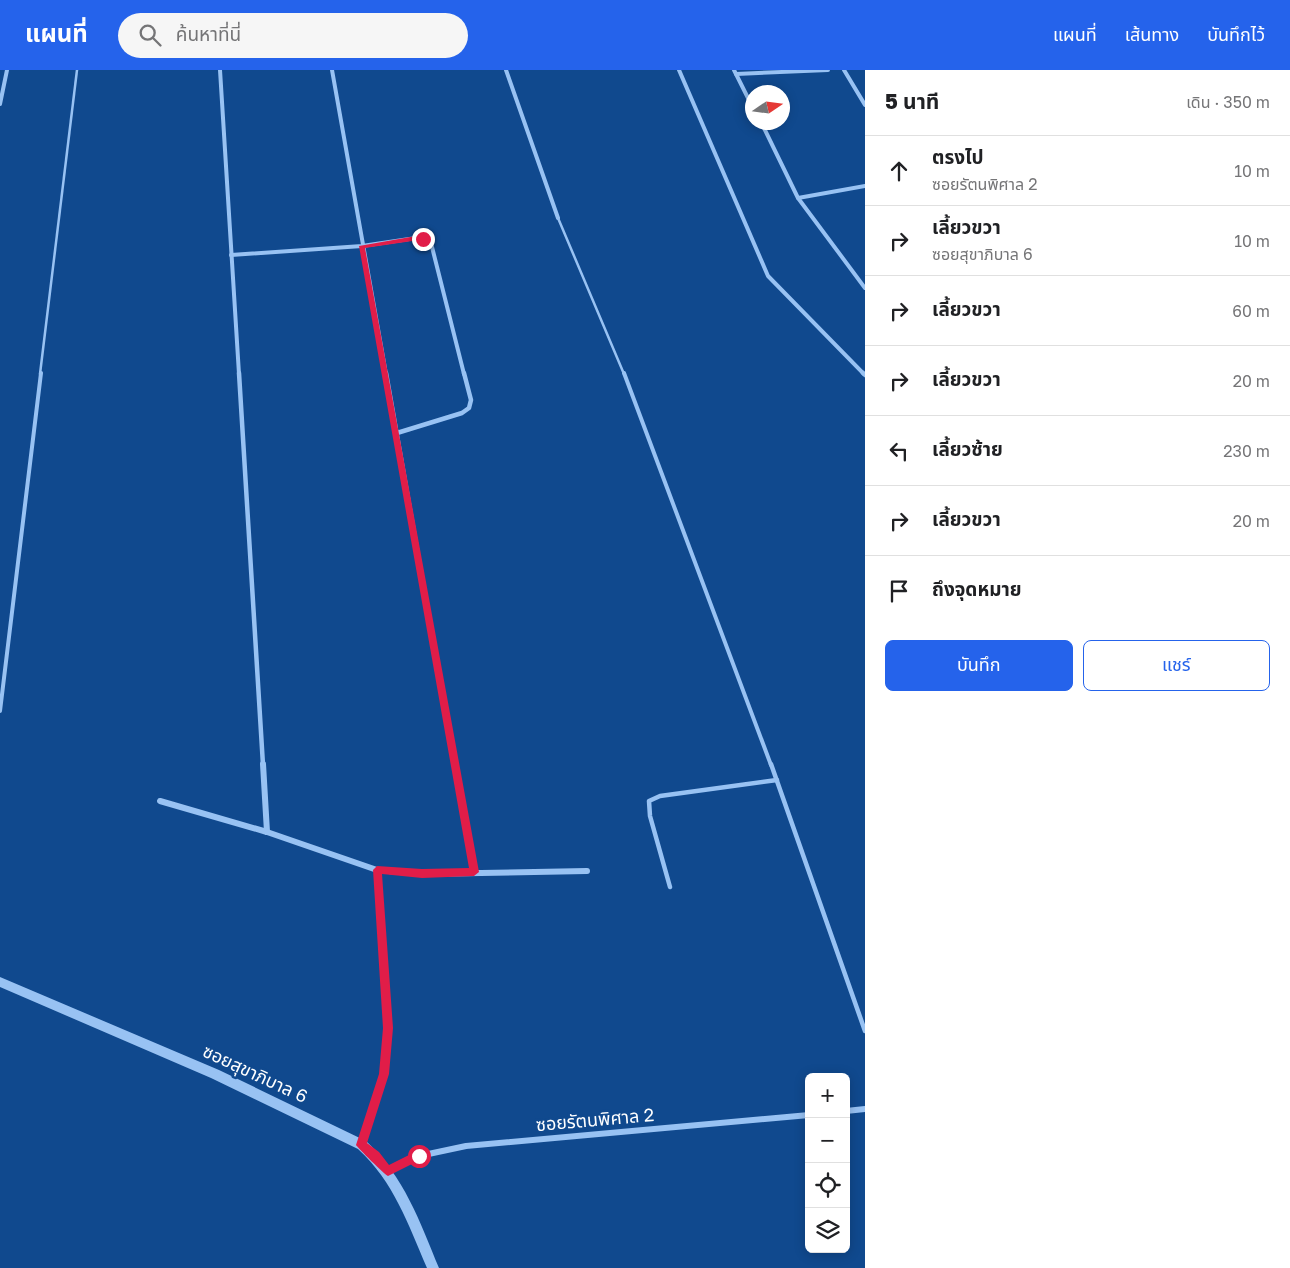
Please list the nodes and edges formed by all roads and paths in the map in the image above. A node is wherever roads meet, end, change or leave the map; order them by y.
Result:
1 (6, 70) edge
2 (77, 70) edge
3 (220, 70) edge
4 (332, 70) edge
5 (506, 70) edge
6 (679, 70) edge
7 (734, 70) edge
8 (828, 70) edge
9 (844, 70) edge
10 (736, 74) junction
11 (745, 92) edge
12 (0, 104) edge
13 (865, 105) edge
14 (765, 130) edge
15 (865, 186) edge
16 (798, 198) junction
17 (558, 218) joint
18 (362, 246) junction
19 (231, 255) junction
20 (865, 288) edge
21 (865, 375) edge
22 (397, 433) junction
23 (0, 711) edge
24 (777, 780) junction
25 (160, 801) dead end
26 (267, 832) junction
27 (377, 870) junction
28 (587, 871) dead end
29 (474, 872) junction
30 (670, 887) dead end
31 (0, 982) edge
32 (865, 1031) edge
33 (865, 1109) edge
34 (850, 1111) edge
35 (805, 1115) edge
36 (362, 1145) junction
37 (388, 1171) junction
38 (433, 1268) edge

1 - 12 street
2 - 23 lane
3 - 19 street
4 - 18 street
5 - 17 street
6 - 21 street
7 - 10 street
8 - 10 street
9 - 13 street
10 - 11 street
14 - 16 street
15 - 16 street
16 - 20 street
17 - 24 lane
18 - 19 street
18 - 22 street
18 - 22 street
19 - 26 street
22 - 29 street
24 - 30 lane
24 - 32 lane
25 - 26 street
26 - 27 street
27 - 29 street
27 - 36 street
28 - 29 street
31 - 36 street, ซอยสุขาภิบาล 6
33 - 34 street
35 - 37 street, ซอยรัตนพิศาล 2
36 - 37 street, ซอยสุขาภิบาล 6
37 - 38 street, ซอยสุขาภิบาล 6

